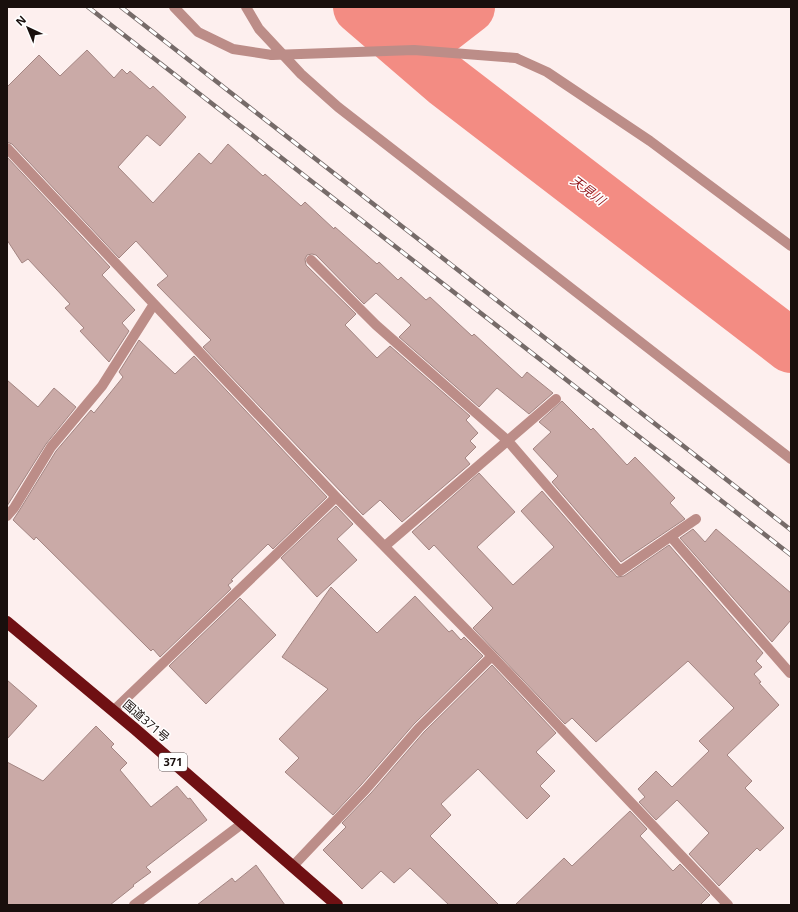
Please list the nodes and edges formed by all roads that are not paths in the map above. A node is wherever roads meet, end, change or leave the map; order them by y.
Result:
1 (174, 7) edge
2 (246, 7) edge
3 (7, 148) edge
4 (791, 246) edge
5 (311, 260) dead end
6 (154, 304) junction
7 (556, 399) dead end
8 (508, 441) junction
9 (791, 459) edge
10 (336, 497) junction
11 (7, 516) edge
12 (696, 519) dead end
13 (671, 537) junction
14 (385, 546) junction
15 (7, 622) edge
16 (492, 656) junction
17 (790, 673) dead end
18 (113, 711) junction
19 (243, 823) junction
20 (293, 866) junction
21 (134, 905) edge
22 (337, 905) edge
23 (728, 905) edge

1 - 4 street, bridge
2 - 9 street
3 - 6 street
5 - 8 street
6 - 10 street
6 - 11 street
7 - 8 street
8 - 13 street
8 - 14 street
10 - 14 street
10 - 18 street
12 - 13 street
13 - 17 street
14 - 16 street
15 - 18 highway, 国道371号 / 371
16 - 20 street
16 - 23 street
18 - 19 highway, 国道371号 / 371
19 - 20 highway, 国道371号 / 371
19 - 21 street
20 - 22 highway, 国道371号 / 371

